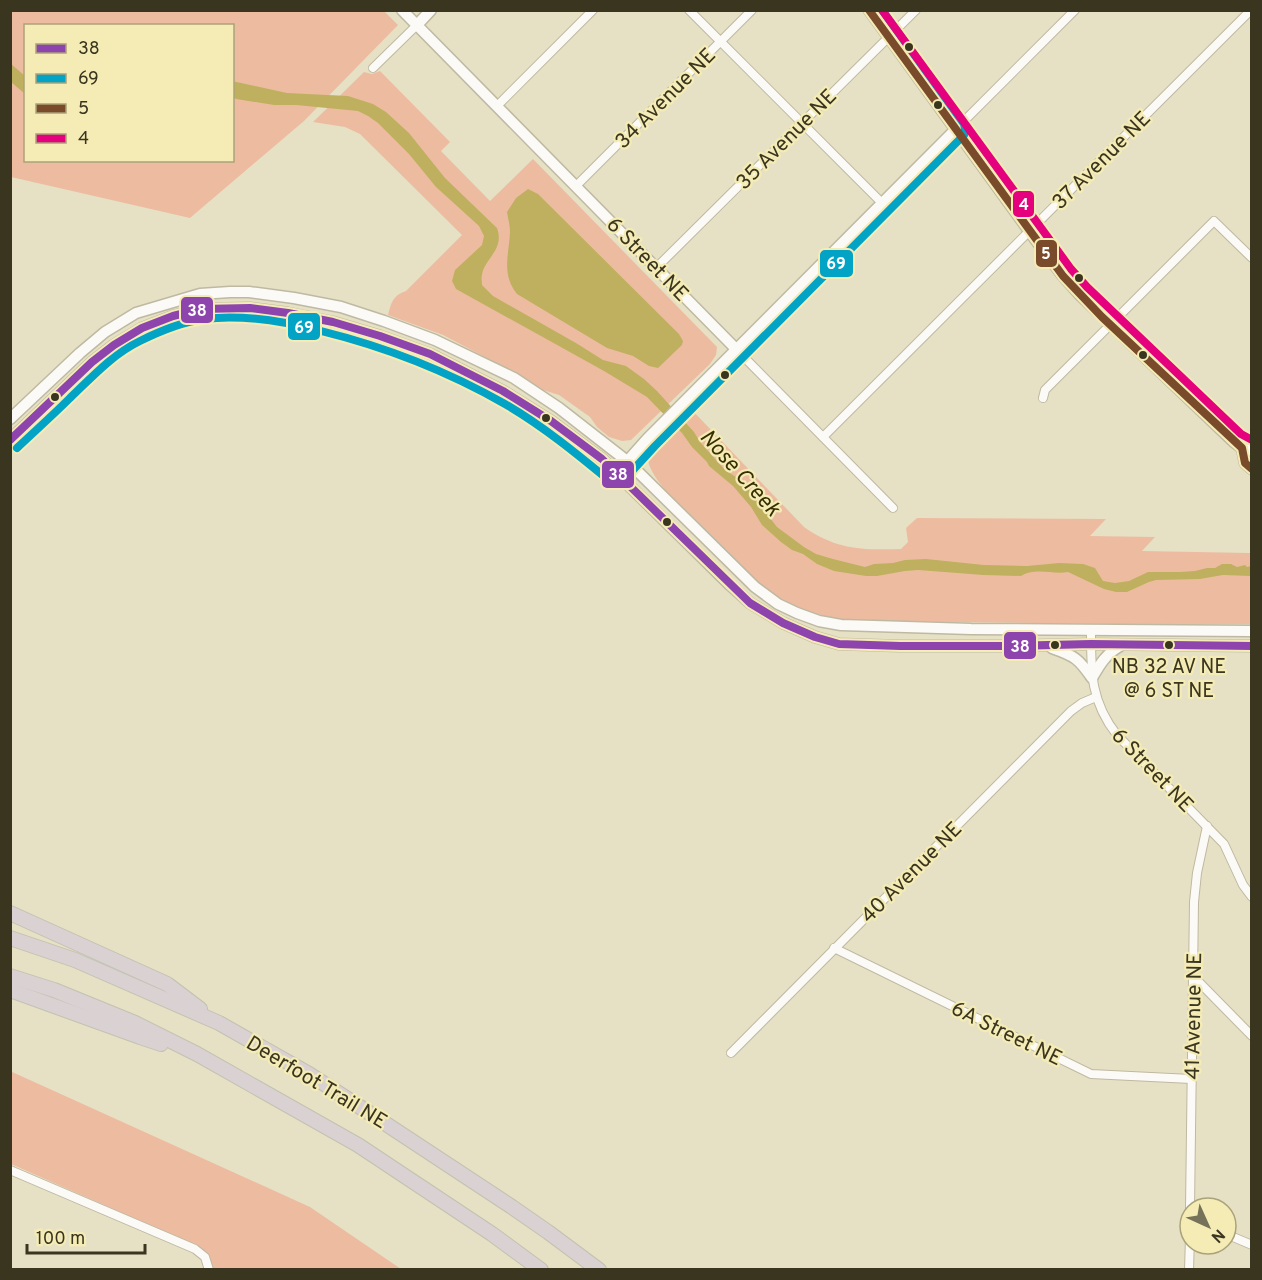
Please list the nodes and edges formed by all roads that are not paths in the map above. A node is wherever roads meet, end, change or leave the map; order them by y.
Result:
1 (402, 10) edge
2 (431, 10) edge
3 (593, 10) edge
4 (689, 10) edge
5 (752, 10) edge
6 (869, 10) edge
7 (916, 10) edge
8 (1075, 10) edge
9 (1251, 10) edge
10 (417, 25) junction
11 (888, 38) junction
12 (721, 43) junction
13 (373, 68) dead end
14 (497, 106) junction
15 (801, 124) junction
16 (956, 130) junction
17 (576, 186) junction
18 (882, 203) junction
19 (1029, 231) junction
20 (1251, 258) edge
21 (656, 268) junction
22 (1110, 325) junction
23 (736, 349) junction
24 (1043, 398) dead end
25 (11, 418) edge
26 (22, 429) junction
27 (823, 437) junction
28 (10, 440) edge
29 (1246, 450) edge
30 (627, 461) junction
31 (1251, 469) edge
32 (617, 473) junction
33 (893, 507) dead end
34 (1091, 629) junction
35 (1251, 631) edge
36 (1091, 644) junction
37 (1044, 645) junction
38 (1120, 645) junction
39 (1251, 646) edge
40 (1092, 678) junction
41 (1096, 697) junction
42 (1208, 826) junction
43 (1251, 897) edge
44 (10, 913) edge
45 (10, 938) edge
46 (834, 948) junction
47 (10, 976) edge
48 (1194, 977) junction
49 (10, 990) edge
50 (219, 1023) junction
51 (1251, 1036) edge
52 (731, 1053) dead end
53 (197, 1054) junction
54 (1191, 1079) junction
55 (10, 1170) edge
56 (1190, 1196) edge
57 (548, 1232) junction
58 (209, 1269) edge
59 (540, 1269) edge
60 (599, 1269) edge
61 (609, 1269) edge

1 - 10 main road, 6 Street NE
2 - 10 main road
3 - 14 street
4 - 12 street
5 - 12 street, 34 Avenue NE
6 - 11 main road
7 - 11 street, 35 Avenue NE
8 - 16 street
9 - 19 street, 37 Avenue NE
10 - 13 street
10 - 14 main road, 6 Street NE
11 - 15 street, 35 Avenue NE
11 - 16 main road
12 - 15 street
12 - 17 street, 34 Avenue NE
14 - 17 main road, 6 Street NE
15 - 18 street
15 - 21 street, 35 Avenue NE
16 - 18 main road
16 - 19 main road
17 - 21 main road, 6 Street NE
18 - 23 main road
19 - 22 main road
19 - 27 street, 37 Avenue NE
20 - 22 street
21 - 23 main road, 6 Street NE
22 - 24 street
22 - 29 main road
23 - 27 street, 6 Street NE
23 - 30 main road
25 - 26 street
25 - 30 main road
26 - 28 main road
26 - 32 main road
27 - 33 street, 6 Street NE
29 - 31 main road
30 - 32 main road
30 - 34 main road
32 - 37 main road
34 - 35 main road
34 - 36 street, 6 Street NE
36 - 37 main road
36 - 38 main road
36 - 40 street, 6 Street NE
37 - 40 main road
38 - 39 main road
38 - 40 main road
40 - 41 street, 6 Street NE
41 - 42 street, 6 Street NE
41 - 46 street, 40 Avenue NE
42 - 43 street, 6 Street NE
42 - 48 street, 41 Avenue NE
44 - 50 highway
45 - 50 highway, Deerfoot Trail NE
46 - 52 street, 40 Avenue NE
46 - 54 street, 6A Street NE
47 - 53 highway, Deerfoot Trail NE
48 - 51 street
48 - 54 street, 41 Avenue NE
49 - 53 highway
50 - 57 highway, Deerfoot Trail NE
53 - 59 highway, Deerfoot Trail NE
54 - 56 street, 41 Avenue NE
55 - 58 street
57 - 60 highway, Deerfoot Trail NE
57 - 61 highway

